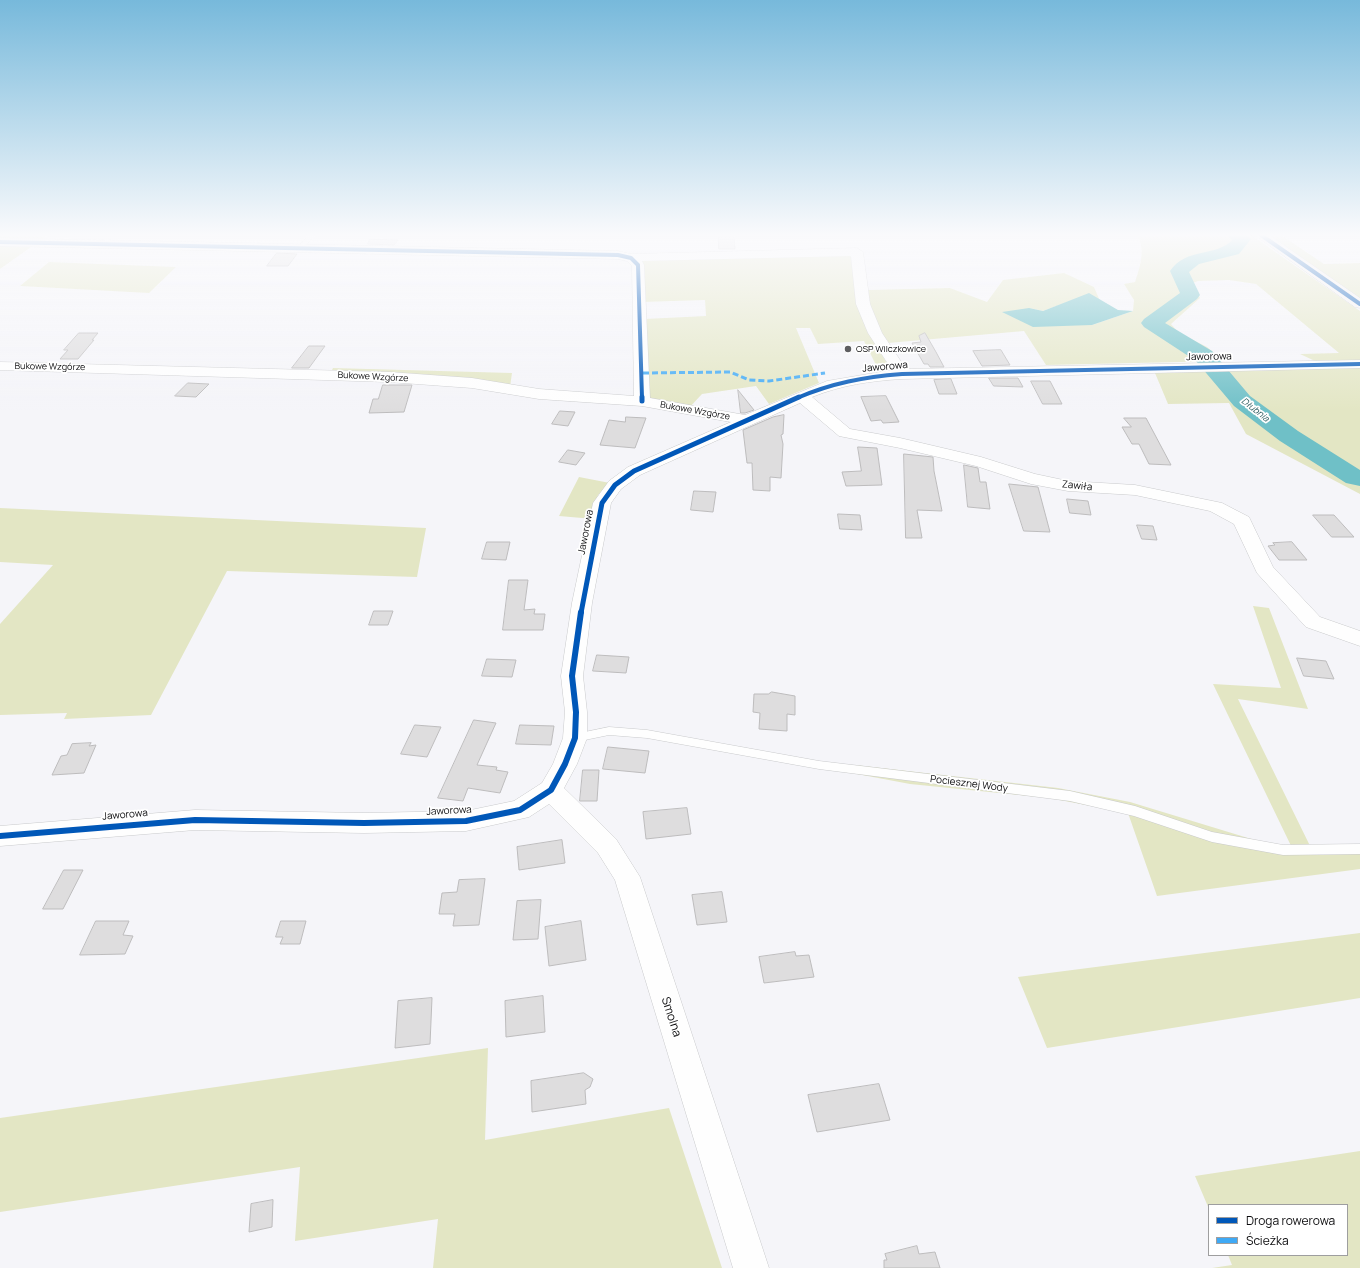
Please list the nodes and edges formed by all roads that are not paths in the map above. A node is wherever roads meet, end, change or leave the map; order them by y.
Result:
1 (638, 294) edge
2 (862, 294) edge
3 (1346, 294) edge
4 (1360, 304) edge
5 (1360, 364) edge
6 (0, 366) edge
7 (902, 374) junction
8 (802, 396) junction
9 (642, 401) junction
10 (744, 420) junction
11 (1360, 639) edge
12 (575, 738) junction
13 (551, 790) junction
14 (0, 836) edge
15 (1360, 849) edge
16 (751, 1268) edge

1 - 9 street
2 - 7 street
3 - 4 street
5 - 7 street, Jaworowa
6 - 9 street, Bukowe Wzgórze
7 - 8 street, Jaworowa
8 - 10 street, Jaworowa
8 - 11 street, Zawiła
9 - 10 street, Bukowe Wzgórze
10 - 12 street, Jaworowa
12 - 13 street, Jaworowa
12 - 15 lane, Pociesznej Wody
13 - 14 street, Jaworowa
13 - 16 street, Smolna

